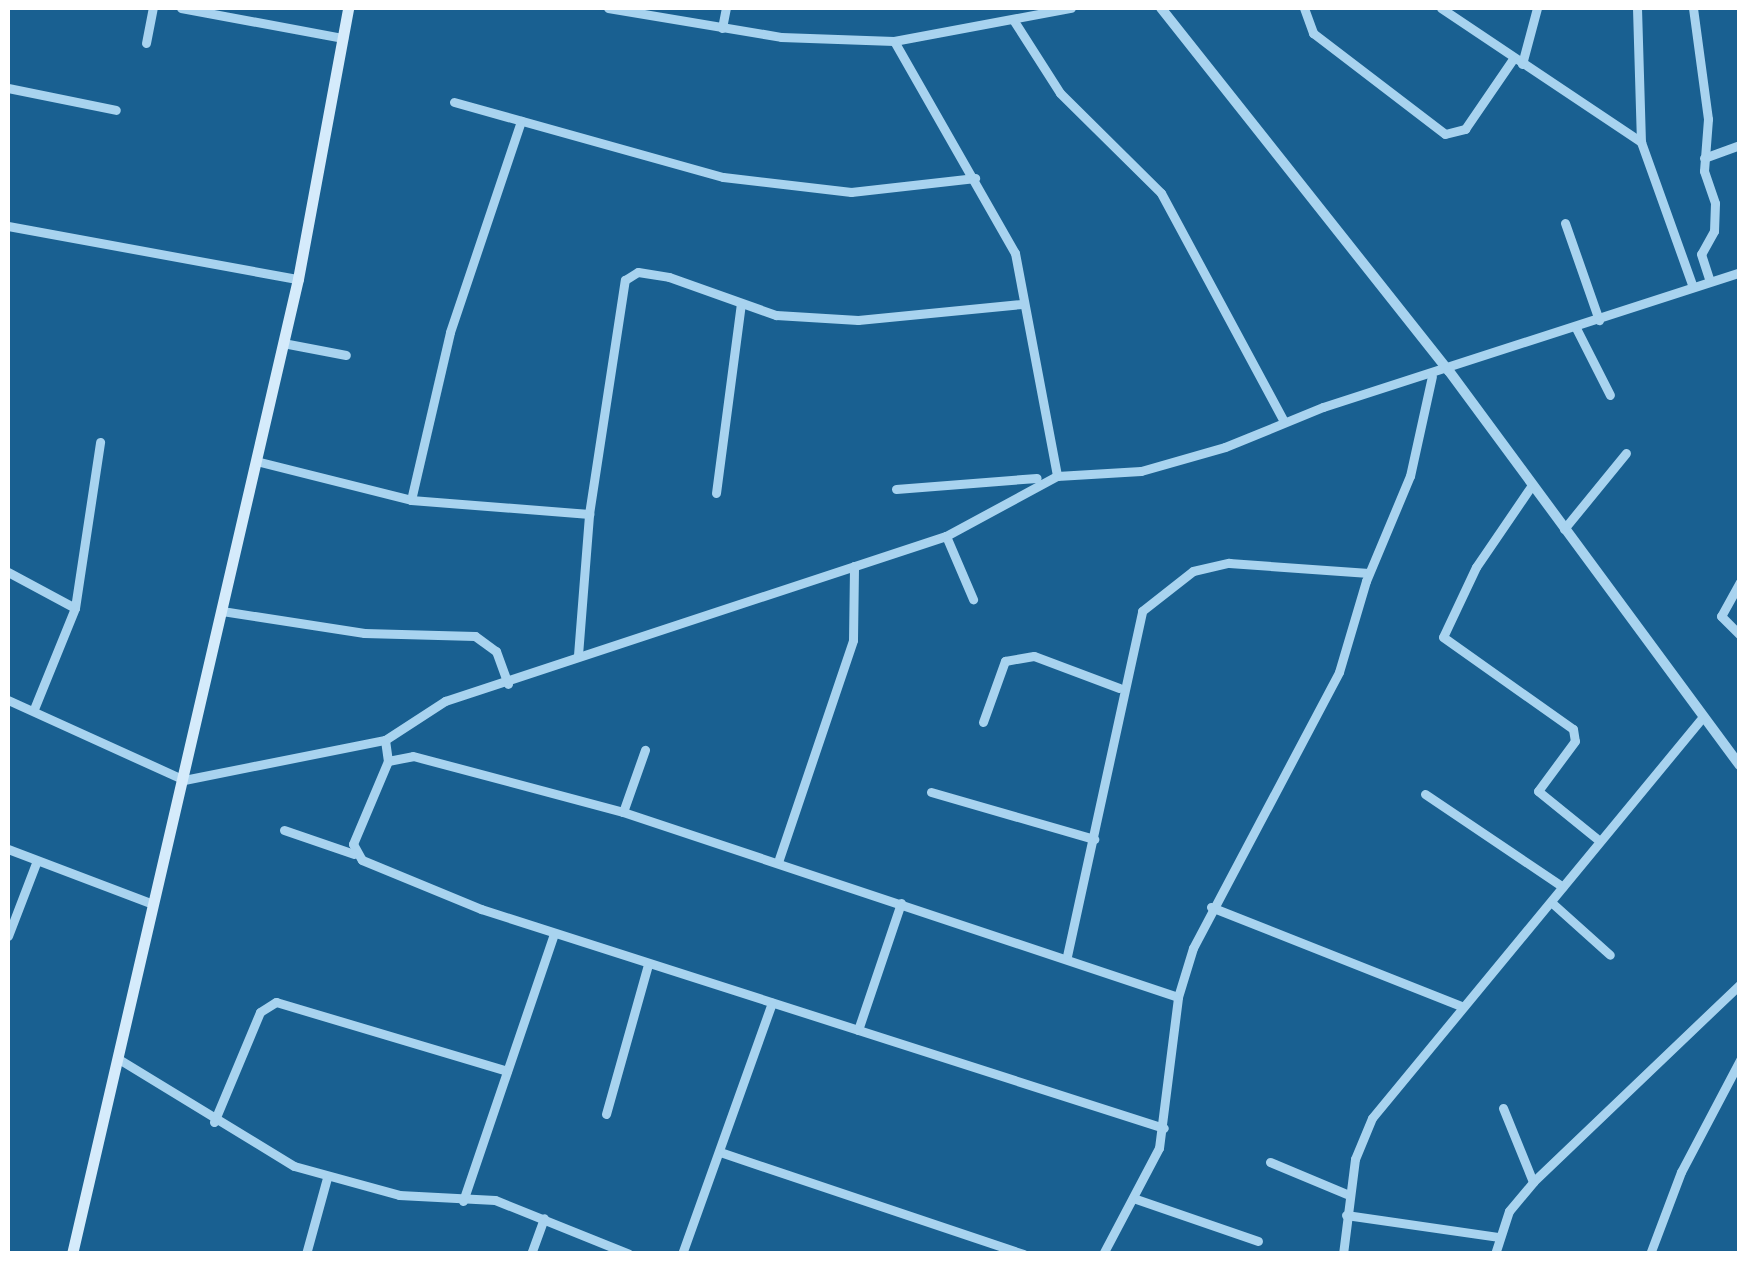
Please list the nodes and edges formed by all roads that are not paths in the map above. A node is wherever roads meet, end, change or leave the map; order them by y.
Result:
1 (153, 8) edge
2 (180, 8) edge
3 (348, 8) edge
4 (608, 8) edge
5 (726, 8) edge
6 (1071, 8) edge
7 (1161, 8) edge
8 (1304, 8) edge
9 (1441, 8) edge
10 (1536, 8) edge
11 (1637, 8) edge
12 (1694, 8) edge
13 (1014, 21) junction
14 (722, 28) junction
15 (343, 38) junction
16 (894, 41) junction
17 (146, 44) dead end
18 (1517, 62) junction
19 (8, 88) edge
20 (454, 102) dead end
21 (116, 110) dead end
22 (522, 121) junction
23 (1641, 142) junction
24 (1740, 146) edge
25 (1704, 158) junction
26 (975, 178) junction
27 (1565, 223) dead end
28 (8, 226) edge
29 (1740, 272) edge
30 (298, 278) junction
31 (1710, 282) junction
32 (1694, 287) junction
33 (742, 304) junction
34 (1022, 304) junction
35 (1599, 320) junction
36 (1576, 328) junction
37 (283, 343) junction
38 (346, 355) dead end
39 (1449, 371) junction
40 (1432, 376) junction
41 (1610, 396) dead end
42 (1284, 421) junction
43 (100, 442) dead end
44 (1626, 453) dead end
45 (256, 461) junction
46 (1057, 476) junction
47 (1037, 478) dead end
48 (987, 484) junction
49 (1532, 485) junction
50 (896, 489) dead end
51 (716, 493) dead end
52 (411, 500) junction
53 (989, 509) junction
54 (589, 514) junction
55 (1564, 529) junction
56 (946, 536) junction
57 (854, 566) junction
58 (8, 572) edge
59 (1369, 573) junction
60 (1740, 582) edge
61 (974, 599) dead end
62 (75, 608) junction
63 (222, 611) junction
64 (1740, 635) edge
65 (578, 656) junction
66 (508, 684) junction
67 (1120, 688) junction
68 (8, 700) edge
69 (34, 709) junction
70 (1702, 718) junction
71 (983, 722) dead end
72 (385, 740) junction
73 (644, 750) dead end
74 (388, 761) junction
75 (1740, 765) edge
76 (184, 780) junction
77 (931, 792) dead end
78 (1425, 794) dead end
79 (623, 812) junction
80 (284, 830) dead end
81 (1596, 838) junction
82 (1094, 839) junction
83 (8, 849) edge
84 (354, 854) junction
85 (778, 862) junction
86 (36, 863) junction
87 (1563, 887) junction
88 (1551, 902) junction
89 (901, 903) junction
90 (153, 904) junction
91 (1211, 907) junction
92 (554, 933) junction
93 (8, 936) edge
94 (1610, 954) dead end
95 (1067, 956) junction
96 (648, 964) junction
97 (1737, 991) edge
98 (1178, 997) junction
99 (772, 1002) junction
100 (1463, 1008) junction
101 (858, 1030) junction
102 (117, 1058) junction
103 (1740, 1060) edge
104 (507, 1071) junction
105 (1503, 1108) dead end
106 (606, 1114) dead end
107 (214, 1122) junction
108 (1164, 1128) junction
109 (723, 1153) junction
110 (1270, 1162) dead end
111 (328, 1178) junction
112 (1533, 1182) junction
113 (1349, 1195) junction
114 (1136, 1198) junction
115 (463, 1201) junction
116 (1346, 1215) junction
117 (544, 1218) junction
118 (1499, 1236) junction
119 (1258, 1242) dead end
120 (72, 1254) edge
121 (306, 1254) edge
122 (531, 1254) edge
123 (629, 1254) edge
124 (682, 1254) edge
125 (1023, 1254) edge
126 (1103, 1254) edge
127 (1343, 1254) edge
128 (1496, 1254) edge
129 (1650, 1254) edge

1 - 17 street
2 - 15 street
3 - 15 main road
4 - 14 street
5 - 14 street
6 - 13 street
7 - 39 street
8 - 18 street
9 - 18 street
10 - 18 street
11 - 23 street
12 - 25 street
13 - 16 street
13 - 42 street
14 - 16 street
15 - 30 main road
16 - 26 street
18 - 23 street
19 - 21 street
20 - 22 street
22 - 26 street
22 - 52 street
23 - 32 street
24 - 25 street
25 - 31 street
26 - 34 street
27 - 35 street
28 - 30 street
29 - 31 street
30 - 37 main road
31 - 32 street
32 - 35 street
33 - 34 street
33 - 51 street
33 - 54 street
34 - 46 street
35 - 36 street
36 - 39 street
36 - 41 street
37 - 38 street
37 - 45 main road
39 - 40 street
39 - 49 street
40 - 42 street
40 - 59 street
42 - 46 street
43 - 62 street
44 - 55 street
45 - 52 street
45 - 63 main road
46 - 53 street
47 - 48 street
48 - 50 street
48 - 53 street
49 - 55 street
49 - 81 street
52 - 54 street
53 - 56 street
54 - 65 street
55 - 70 street
56 - 57 street
56 - 61 street
57 - 65 street
57 - 85 street
58 - 62 street
59 - 67 street
59 - 91 street
60 - 64 street
62 - 69 street
63 - 66 street
63 - 76 main road
65 - 66 street
66 - 72 street
67 - 71 street
67 - 82 street
68 - 69 street
69 - 76 street
70 - 75 street
70 - 81 street
72 - 74 street
72 - 76 street
73 - 79 street
74 - 79 street
74 - 84 street
76 - 90 main road
77 - 82 street
78 - 87 street
79 - 85 street
80 - 84 street
81 - 87 street
82 - 95 street
83 - 86 street
84 - 92 street
85 - 89 street
86 - 90 street
86 - 93 street
87 - 88 street
88 - 94 street
88 - 100 street
89 - 95 street
89 - 101 street
90 - 102 main road
91 - 98 street
91 - 100 street
92 - 96 street
92 - 104 street
95 - 98 street
96 - 99 street
96 - 106 street
97 - 112 street
98 - 108 street
99 - 101 street
99 - 109 street
100 - 113 street
101 - 108 street
102 - 107 street
102 - 120 main road
103 - 129 street
104 - 107 street
104 - 115 street
105 - 112 street
107 - 111 street
108 - 114 street
109 - 124 street
109 - 125 street
110 - 113 street
111 - 115 street
111 - 121 street
112 - 118 street
113 - 116 street
114 - 119 street
114 - 126 street
115 - 117 street
116 - 118 street
116 - 127 street
117 - 122 street
117 - 123 street
118 - 128 street

